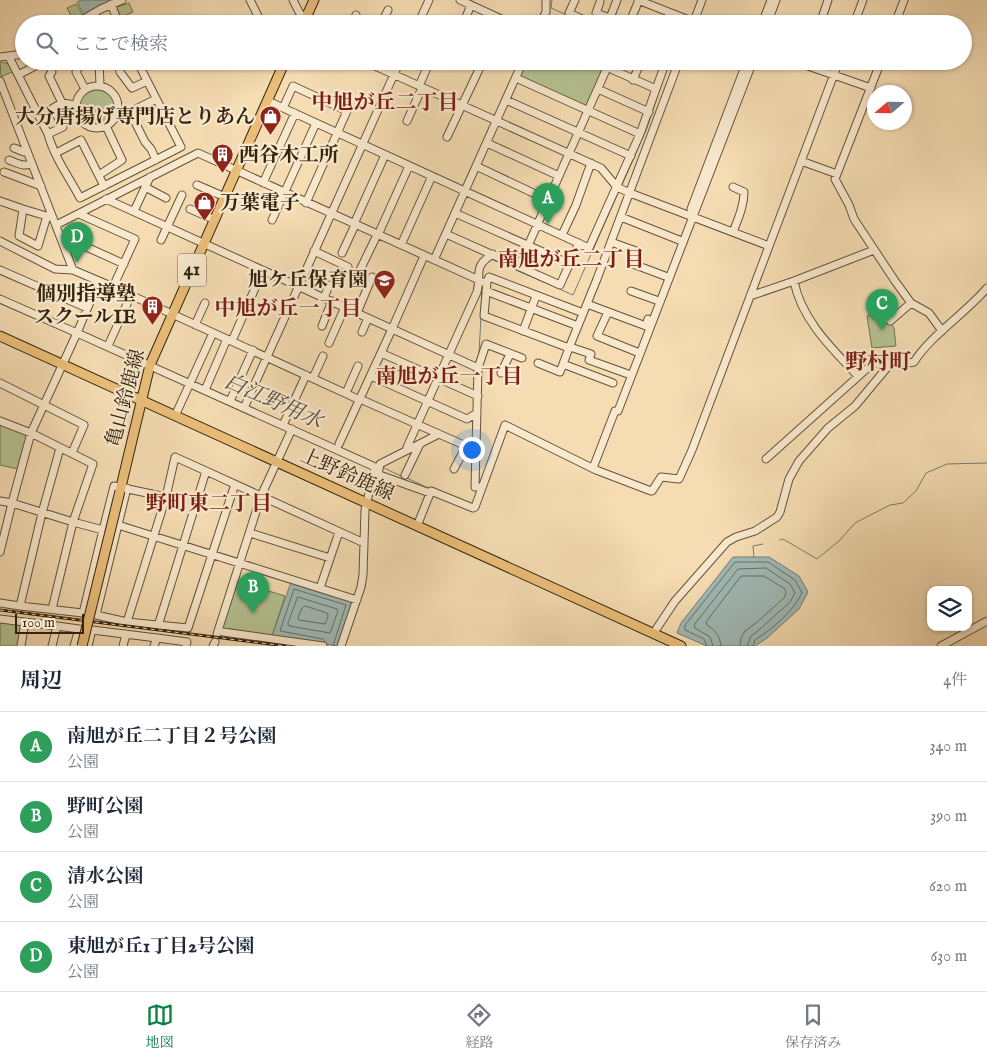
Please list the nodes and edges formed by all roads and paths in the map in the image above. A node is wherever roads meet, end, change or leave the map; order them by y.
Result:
1 (122, 0) edge
2 (250, 0) edge
3 (293, 0) edge
4 (314, 0) edge
5 (429, 0) edge
6 (460, 0) edge
7 (546, 0) edge
8 (574, 0) edge
9 (617, 0) edge
10 (638, 0) edge
11 (702, 0) edge
12 (771, 0) edge
13 (776, 0) edge
14 (828, 0) edge
15 (863, 0) edge
16 (904, 0) edge
17 (600, 2) dead end
18 (111, 4) junction
19 (471, 5) junction
20 (388, 10) dead end
21 (670, 12) junction
22 (92, 15) edge
23 (116, 15) edge
24 (258, 15) edge
25 (301, 15) edge
26 (307, 15) edge
27 (386, 15) edge
28 (422, 15) edge
29 (466, 15) edge
30 (489, 15) edge
31 (545, 15) edge
32 (574, 15) edge
33 (602, 15) edge
34 (611, 15) edge
35 (632, 15) edge
36 (669, 15) edge
37 (677, 15) edge
38 (697, 15) edge
39 (765, 15) edge
40 (770, 15) edge
41 (823, 15) edge
42 (857, 15) edge
43 (898, 15) edge
44 (15, 56) edge
45 (0, 57) edge
46 (9, 57) junction
47 (15, 69) edge
48 (16, 70) edge
49 (28, 70) edge
50 (51, 70) edge
51 (77, 70) edge
52 (99, 70) edge
53 (120, 70) edge
54 (142, 70) edge
55 (280, 70) edge
56 (383, 70) edge
57 (396, 70) edge
58 (427, 70) edge
59 (479, 70) edge
60 (519, 70) edge
61 (606, 70) edge
62 (616, 70) edge
63 (637, 70) edge
64 (663, 70) edge
65 (676, 70) edge
66 (744, 70) edge
67 (749, 70) edge
68 (824, 70) edge
69 (836, 70) edge
70 (878, 70) edge
71 (18, 75) junction
72 (394, 75) junction
73 (834, 75) junction
74 (516, 78) junction
75 (633, 80) junction
76 (0, 81) edge
77 (147, 81) junction
78 (872, 85) edge
79 (100, 86) junction
80 (420, 87) junction
81 (867, 87) edge
82 (85, 89) junction
83 (598, 89) junction
84 (656, 90) junction
85 (867, 98) edge
86 (156, 99) junction
87 (506, 100) junction
88 (268, 101) junction
89 (62, 103) junction
90 (76, 105) junction
91 (462, 105) junction
92 (283, 108) junction
93 (118, 110) junction
94 (588, 111) junction
95 (130, 112) junction
96 (648, 112) junction
97 (295, 113) junction
98 (407, 121) dead end
99 (496, 121) junction
100 (316, 123) junction
101 (106, 126) junction
102 (578, 132) junction
103 (338, 133) junction
104 (48, 134) junction
105 (640, 134) junction
106 (447, 138) dead end
107 (486, 143) junction
108 (363, 145) junction
109 (14, 148) dead end
110 (27, 151) junction
111 (56, 153) junction
112 (386, 154) junction
113 (569, 154) junction
114 (631, 156) junction
115 (9, 160) dead end
116 (156, 160) junction
117 (801, 161) junction
118 (32, 163) junction
119 (591, 163) junction
120 (409, 166) junction
121 (476, 166) junction
122 (236, 171) junction
123 (4, 172) dead end
124 (837, 174) junction
125 (99, 175) junction
126 (432, 176) junction
127 (559, 176) junction
128 (150, 177) junction
129 (263, 183) junction
130 (197, 185) dead end
131 (41, 186) junction
132 (104, 186) junction
133 (617, 186) junction
134 (145, 187) junction
135 (733, 187) dead end
136 (465, 191) junction
137 (284, 193) junction
138 (630, 193) junction
139 (182, 195) dead end
140 (225, 197) junction
141 (166, 198) dead end
142 (106, 199) junction
143 (548, 200) junction
144 (0, 201) edge
145 (306, 203) junction
146 (23, 208) junction
147 (190, 209) dead end
148 (134, 212) junction
149 (455, 213) junction
150 (79, 214) junction
151 (332, 214) junction
152 (691, 215) junction
153 (620, 217) junction
154 (52, 220) junction
155 (214, 220) junction
156 (272, 220) dead end
157 (354, 224) junction
158 (537, 224) junction
159 (167, 226) junction
160 (733, 232) junction
161 (446, 234) junction
162 (60, 235) junction
163 (378, 235) junction
164 (562, 235) junction
165 (161, 240) dead end
166 (680, 240) junction
167 (0, 241) edge
168 (611, 242) junction
169 (204, 243) junction
170 (579, 243) junction
171 (401, 245) junction
172 (528, 246) junction
173 (769, 246) junction
174 (874, 250) junction
175 (314, 251) junction
176 (342, 253) dead end
177 (493, 254) junction
178 (424, 256) junction
179 (434, 260) junction
180 (124, 264) junction
181 (570, 264) junction
182 (348, 266) dead end
183 (519, 266) junction
184 (0, 270) edge
185 (73, 270) junction
186 (263, 270) junction
187 (360, 270) dead end
188 (666, 276) junction
189 (372, 278) dead end
190 (99, 281) junction
191 (794, 281) junction
192 (482, 282) junction
193 (330, 285) dead end
194 (298, 286) junction
195 (113, 287) junction
196 (987, 288) edge
197 (486, 291) junction
198 (631, 291) dead end
199 (131, 295) junction
200 (536, 296) junction
201 (750, 296) junction
202 (324, 298) junction
203 (0, 299) edge
204 (656, 300) junction
205 (332, 302) junction
206 (205, 303) dead end
207 (911, 303) junction
208 (587, 304) junction
209 (345, 307) junction
210 (87, 308) junction
211 (532, 308) junction
212 (357, 312) junction
213 (608, 312) junction
214 (172, 314) junction
215 (583, 314) junction
216 (368, 318) junction
217 (890, 321) dead end
218 (195, 325) junction
219 (322, 326) dead end
220 (578, 326) junction
221 (392, 329) junction
222 (524, 331) junction
223 (942, 331) junction
224 (362, 332) dead end
225 (77, 333) junction
226 (213, 333) junction
227 (0, 336) edge
228 (229, 340) junction
229 (329, 343) dead end
230 (108, 346) junction
231 (570, 348) junction
232 (253, 350) junction
233 (637, 352) dead end
234 (381, 353) junction
235 (510, 354) junction
236 (450, 355) junction
237 (267, 356) junction
238 (322, 356) dead end
239 (522, 358) dead end
240 (63, 364) junction
241 (538, 364) dead end
242 (563, 364) junction
243 (890, 364) junction
244 (150, 366) junction
245 (358, 366) dead end
246 (479, 366) junction
247 (502, 374) dead end
248 (628, 374) dead end
249 (309, 376) junction
250 (371, 376) junction
251 (858, 376) junction
252 (439, 378) junction
253 (191, 382) junction
254 (0, 383) edge
255 (613, 383) dead end
256 (205, 388) junction
257 (346, 393) junction
258 (478, 396) junction
259 (230, 399) junction
260 (360, 399) junction
261 (142, 400) junction
262 (428, 402) junction
263 (44, 405) junction
264 (245, 406) junction
265 (477, 413) junction
266 (175, 416) junction
267 (0, 421) edge
268 (284, 423) junction
269 (417, 425) junction
270 (292, 430) junction
271 (31, 433) junction
272 (439, 434) junction
273 (420, 444) junction
274 (60, 448) junction
275 (338, 448) junction
276 (408, 450) junction
277 (72, 453) junction
278 (766, 459) dead end
279 (276, 462) junction
280 (593, 468) junction
281 (454, 469) dead end
282 (206, 472) junction
283 (376, 473) junction
284 (404, 475) dead end
285 (234, 484) junction
286 (482, 487) junction
287 (123, 489) junction
288 (430, 492) junction
289 (261, 496) junction
290 (166, 497) junction
291 (0, 501) edge
292 (12, 503) junction
293 (367, 503) junction
294 (42, 513) junction
295 (73, 522) junction
296 (118, 524) junction
297 (417, 526) junction
298 (103, 530) junction
299 (250, 532) junction
300 (339, 532) junction
301 (154, 536) junction
302 (364, 543) junction
303 (183, 545) junction
304 (0, 552) edge
305 (212, 554) junction
306 (330, 558) junction
307 (240, 563) junction
308 (320, 588) junction
309 (357, 600) junction
310 (0, 604) edge
311 (20, 606) junction
312 (52, 609) junction
313 (83, 613) junction
314 (96, 615) junction
315 (0, 619) edge
316 (987, 621) edge
317 (25, 622) junction
318 (126, 622) junction
319 (57, 626) junction
320 (158, 626) junction
321 (79, 629) junction
322 (92, 630) junction
323 (126, 634) junction
324 (653, 634) junction
325 (157, 638) junction
326 (21, 646) edge
327 (52, 646) edge
328 (74, 646) edge
329 (82, 646) edge
330 (88, 646) edge
331 (123, 646) edge
332 (154, 646) edge
333 (186, 646) edge
334 (323, 646) edge
335 (341, 646) edge
336 (681, 646) edge
337 (941, 646) edge

1 - 18 street
2 - 24 street
3 - 25 street
4 - 26 main road
5 - 28 street
6 - 19 street
7 - 31 street
8 - 32 street
9 - 34 street
10 - 21 street
10 - 35 street
11 - 38 street
12 - 39 street
13 - 40 street
14 - 41 street
15 - 42 street
16 - 43 street
17 - 33 street
18 - 22 street
18 - 23 street
19 - 29 street
19 - 30 street
20 - 27 street
21 - 36 street
21 - 37 street
44 - 46 street
45 - 46 street
46 - 47 street
48 - 71 street
49 - 71 street
50 - 89 street
51 - 82 street
52 - 79 street
53 - 77 street
54 - 77 street
55 - 88 main road, 亀山鈴鹿線 / 41
56 - 72 street
57 - 72 street
58 - 80 street
59 - 91 street
60 - 74 street
61 - 83 street
62 - 75 street
63 - 75 street
64 - 84 street
65 - 138 street
66 - 152 street
67 - 152 street
68 - 73 street
69 - 73 street
70 - 78 street
71 - 104 street
72 - 80 street
72 - 108 street
73 - 81 street
73 - 117 street
74 - 87 street
74 - 94 street
75 - 84 street
76 - 110 street
77 - 86 street
79 - 82 street
79 - 93 street
80 - 91 street
80 - 98 street
82 - 90 street
83 - 94 street
83 - 96 street
84 - 96 street
85 - 124 street
86 - 95 street
86 - 116 street
87 - 99 street
87 - 102 street
88 - 92 street
88 - 122 main road, 亀山鈴鹿線 / 41
89 - 90 street
89 - 104 street
90 - 101 street
91 - 99 street
91 - 106 street
92 - 97 street
92 - 103 street
93 - 95 street
93 - 101 street
94 - 102 street
94 - 105 street
95 - 116 street
96 - 105 street
97 - 100 street
97 - 129 street
99 - 107 street
99 - 113 street
100 - 103 street
100 - 137 street
101 - 125 street
102 - 113 street
102 - 114 street
103 - 108 street
103 - 145 street
104 - 111 street
105 - 114 street
107 - 121 street
107 - 127 street
108 - 112 street
108 - 151 street
109 - 110 street
110 - 118 street
111 - 125 street
111 - 132 street
112 - 120 street
112 - 157 street
113 - 119 street
113 - 127 street
114 - 133 street
115 - 118 street
116 - 132 street
117 - 124 street
117 - 173 street
118 - 131 street
119 - 133 street
119 - 164 street
120 - 126 street
120 - 163 street
121 - 136 street
121 - 143 street
122 - 128 street
122 - 129 street
122 - 140 main road, 亀山鈴鹿線 / 41
123 - 131 street
124 - 174 street
125 - 132 street
126 - 136 street
126 - 171 street
127 - 143 street
128 - 134 street
128 - 142 street
129 - 137 street
130 - 140 street
131 - 154 street
133 - 138 street
133 - 170 street
134 - 141 street
134 - 148 street
135 - 160 street
136 - 149 street
136 - 158 street
137 - 145 street
137 - 156 street
138 - 152 street
138 - 153 street
139 - 159 street
140 - 155 main road, 亀山鈴鹿線 / 41
142 - 148 street
142 - 150 street
143 - 158 street
144 - 146 street
145 - 151 street
146 - 154 street
146 - 154 street
147 - 155 street
148 - 159 street
149 - 161 street
149 - 172 street
150 - 154 street
150 - 180 street
151 - 157 street
151 - 175 street
152 - 160 street
152 - 166 street
152 - 280 street
153 - 166 street
153 - 168 street
154 - 162 street
155 - 169 main road, 亀山鈴鹿線 / 41
157 - 163 street
157 - 176 street
158 - 164 street
158 - 172 street
159 - 165 street
159 - 169 street
160 - 173 street
161 - 177 street
161 - 179 street
162 - 180 street
162 - 185 street
163 - 171 street
163 - 187 street
164 - 170 street
166 - 188 street
167 - 185 street
168 - 188 street
168 - 208 street
169 - 186 street
169 - 214 main road, 亀山鈴鹿線 / 41
170 - 181 street
171 - 178 street
172 - 181 street
172 - 183 street
173 - 201 street
174 - 191 street
174 - 207 street
175 - 182 street
175 - 194 street
177 - 183 street
177 - 192 street
178 - 179 street
178 - 221 street
179 - 192 street
180 - 195 street
181 - 183 street
184 - 210 street
185 - 190 street
186 - 194 street
186 - 228 street
188 - 204 street
189 - 212 street
190 - 195 street
190 - 210 street
191 - 201 street
191 - 251 street
192 - 197 street
192 - 200 street
192 - 236 street
193 - 202 street
194 - 202 street
194 - 237 street
195 - 199 street
196 - 223 street
197 - 211 street
197 - 222 street
198 - 204 street
199 - 214 street
199 - 230 street
200 - 211 street
200 - 215 street
201 - 280 street
202 - 205 street
203 - 225 street
204 - 213 street
205 - 209 street
205 - 219 street
206 - 218 street
207 - 217 street
207 - 223 street
208 - 213 street
208 - 215 street
209 - 212 street
209 - 229 street
210 - 225 street
211 - 220 street
211 - 222 street
212 - 216 street
213 - 233 street
214 - 218 street
214 - 244 main road, 亀山鈴鹿線 / 41
215 - 220 street
216 - 221 street
216 - 224 street
218 - 226 street
220 - 231 street
221 - 234 street
221 - 236 street
222 - 231 street
223 - 243 street
225 - 230 street
225 - 240 street
226 - 228 street
226 - 253 street
227 - 240 main road, 上野鈴鹿線
228 - 232 street
228 - 256 street
230 - 244 street
231 - 242 street
231 - 248 street
232 - 237 street
232 - 259 street
234 - 250 street
234 - 252 street
235 - 239 street
235 - 246 street
235 - 247 street
236 - 246 street
236 - 252 street
237 - 249 street
237 - 264 street
238 - 249 street
240 - 261 main road, 上野鈴鹿線
240 - 263 street
241 - 242 street
242 - 255 street
243 - 251 street
243 - 324 street
244 - 253 street
244 - 261 main road, 亀山鈴鹿線 / 41
245 - 257 street
246 - 258 street
249 - 257 street
249 - 268 street
250 - 260 street
250 - 262 street
251 - 278 street
252 - 258 street
252 - 262 street
253 - 256 street
253 - 266 street
254 - 263 street
256 - 259 street
257 - 260 street
258 - 265 street
259 - 264 street
260 - 269 street
260 - 275 street
261 - 266 main road, 上野鈴鹿線
261 - 287 main road, 亀山鈴鹿線 / 41
262 - 265 street
262 - 269 street
263 - 271 street
263 - 277 street
264 - 268 street
265 - 286 street
266 - 279 main road, 上野鈴鹿線
267 - 271 street
268 - 270 street
269 - 272 street
269 - 276 street
270 - 275 street
270 - 279 street
271 - 274 street
271 - 292 street
272 - 273 street
272 - 281 street
273 - 276 street
273 - 284 street
274 - 277 street
274 - 294 street
275 - 283 street
276 - 283 street
277 - 295 street
279 - 289 street
279 - 293 main road, 上野鈴鹿線
280 - 286 street
282 - 285 street
282 - 290 street
282 - 303 street
283 - 288 street
283 - 293 street
285 - 289 street
285 - 305 street
286 - 288 street
287 - 290 street
287 - 296 street
287 - 298 street
287 - 329 main road, 亀山鈴鹿線 / 41, bridge
288 - 297 street
289 - 299 street
289 - 300 street
290 - 301 street
291 - 292 street
292 - 294 street
292 - 304 street
293 - 297 main road, 上野鈴鹿線
293 - 302 street
294 - 295 street
294 - 311 street
295 - 298 street
295 - 312 street
296 - 301 street
296 - 314 street
297 - 324 main road, 上野鈴鹿線
298 - 313 street
299 - 306 street
299 - 307 street
300 - 302 street
300 - 306 street
301 - 303 street
301 - 318 street
302 - 309 street
303 - 305 street
303 - 320 street
305 - 307 street
305 - 320 street
306 - 308 street
307 - 308 street
307 - 334 street
308 - 309 street
309 - 335 street
310 - 311 street
311 - 312 street
312 - 313 street
313 - 314 street
314 - 318 street
315 - 317 street
316 - 337 street
317 - 319 street
317 - 326 street
318 - 320 street
319 - 321 street
319 - 327 street
321 - 322 street
321 - 328 street
322 - 323 street
322 - 330 street
323 - 325 street
323 - 331 street
324 - 336 main road, 上野鈴鹿線
325 - 332 street
325 - 333 street

